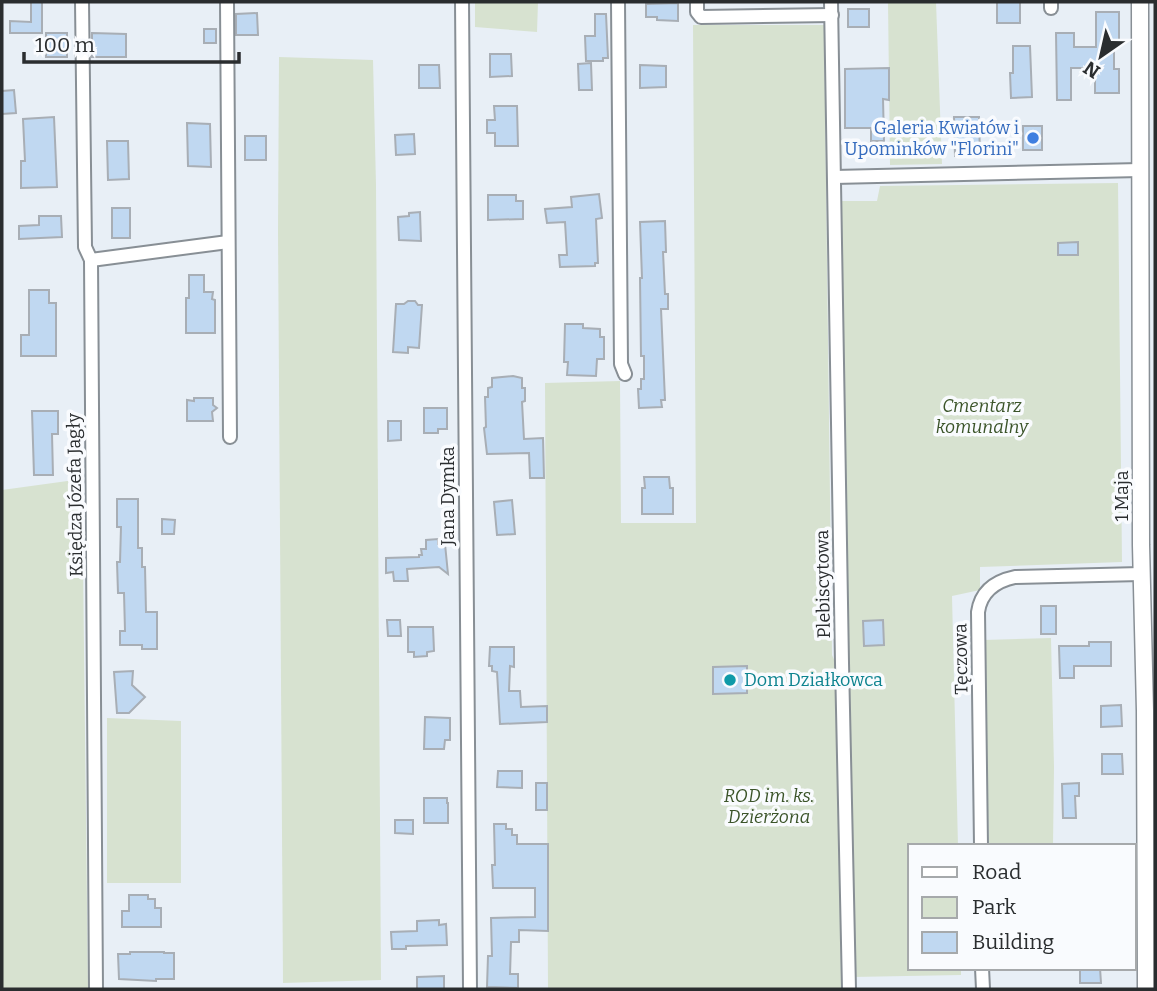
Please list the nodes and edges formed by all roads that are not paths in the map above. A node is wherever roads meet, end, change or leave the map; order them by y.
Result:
1 (82, 2) edge
2 (227, 2) edge
3 (462, 2) edge
4 (618, 2) edge
5 (697, 2) edge
6 (831, 2) edge
7 (1140, 2) edge
8 (832, 15) junction
9 (1140, 170) junction
10 (834, 177) junction
11 (228, 242) junction
12 (91, 260) junction
13 (625, 374) dead end
14 (230, 437) dead end
15 (1141, 574) junction
16 (1148, 612) edge
17 (981, 844) edge
18 (982, 970) edge
19 (96, 989) edge
20 (470, 989) edge
21 (849, 989) edge
22 (982, 989) edge
23 (1146, 989) edge

1 - 12 street, Księdza Józefa Jagły
2 - 11 street
3 - 20 street, Jana Dymka
4 - 13 street
5 - 8 street
6 - 8 street, Plebiscytowa
7 - 9 street, 1 Maja
8 - 10 street, Plebiscytowa
9 - 10 street
9 - 15 street, 1 Maja
10 - 21 street, Plebiscytowa
11 - 12 street
11 - 14 street
12 - 19 street, Księdza Józefa Jagły
15 - 16 street, 1 Maja
15 - 17 street, Tęczowa
16 - 23 street, 1 Maja
18 - 22 street

